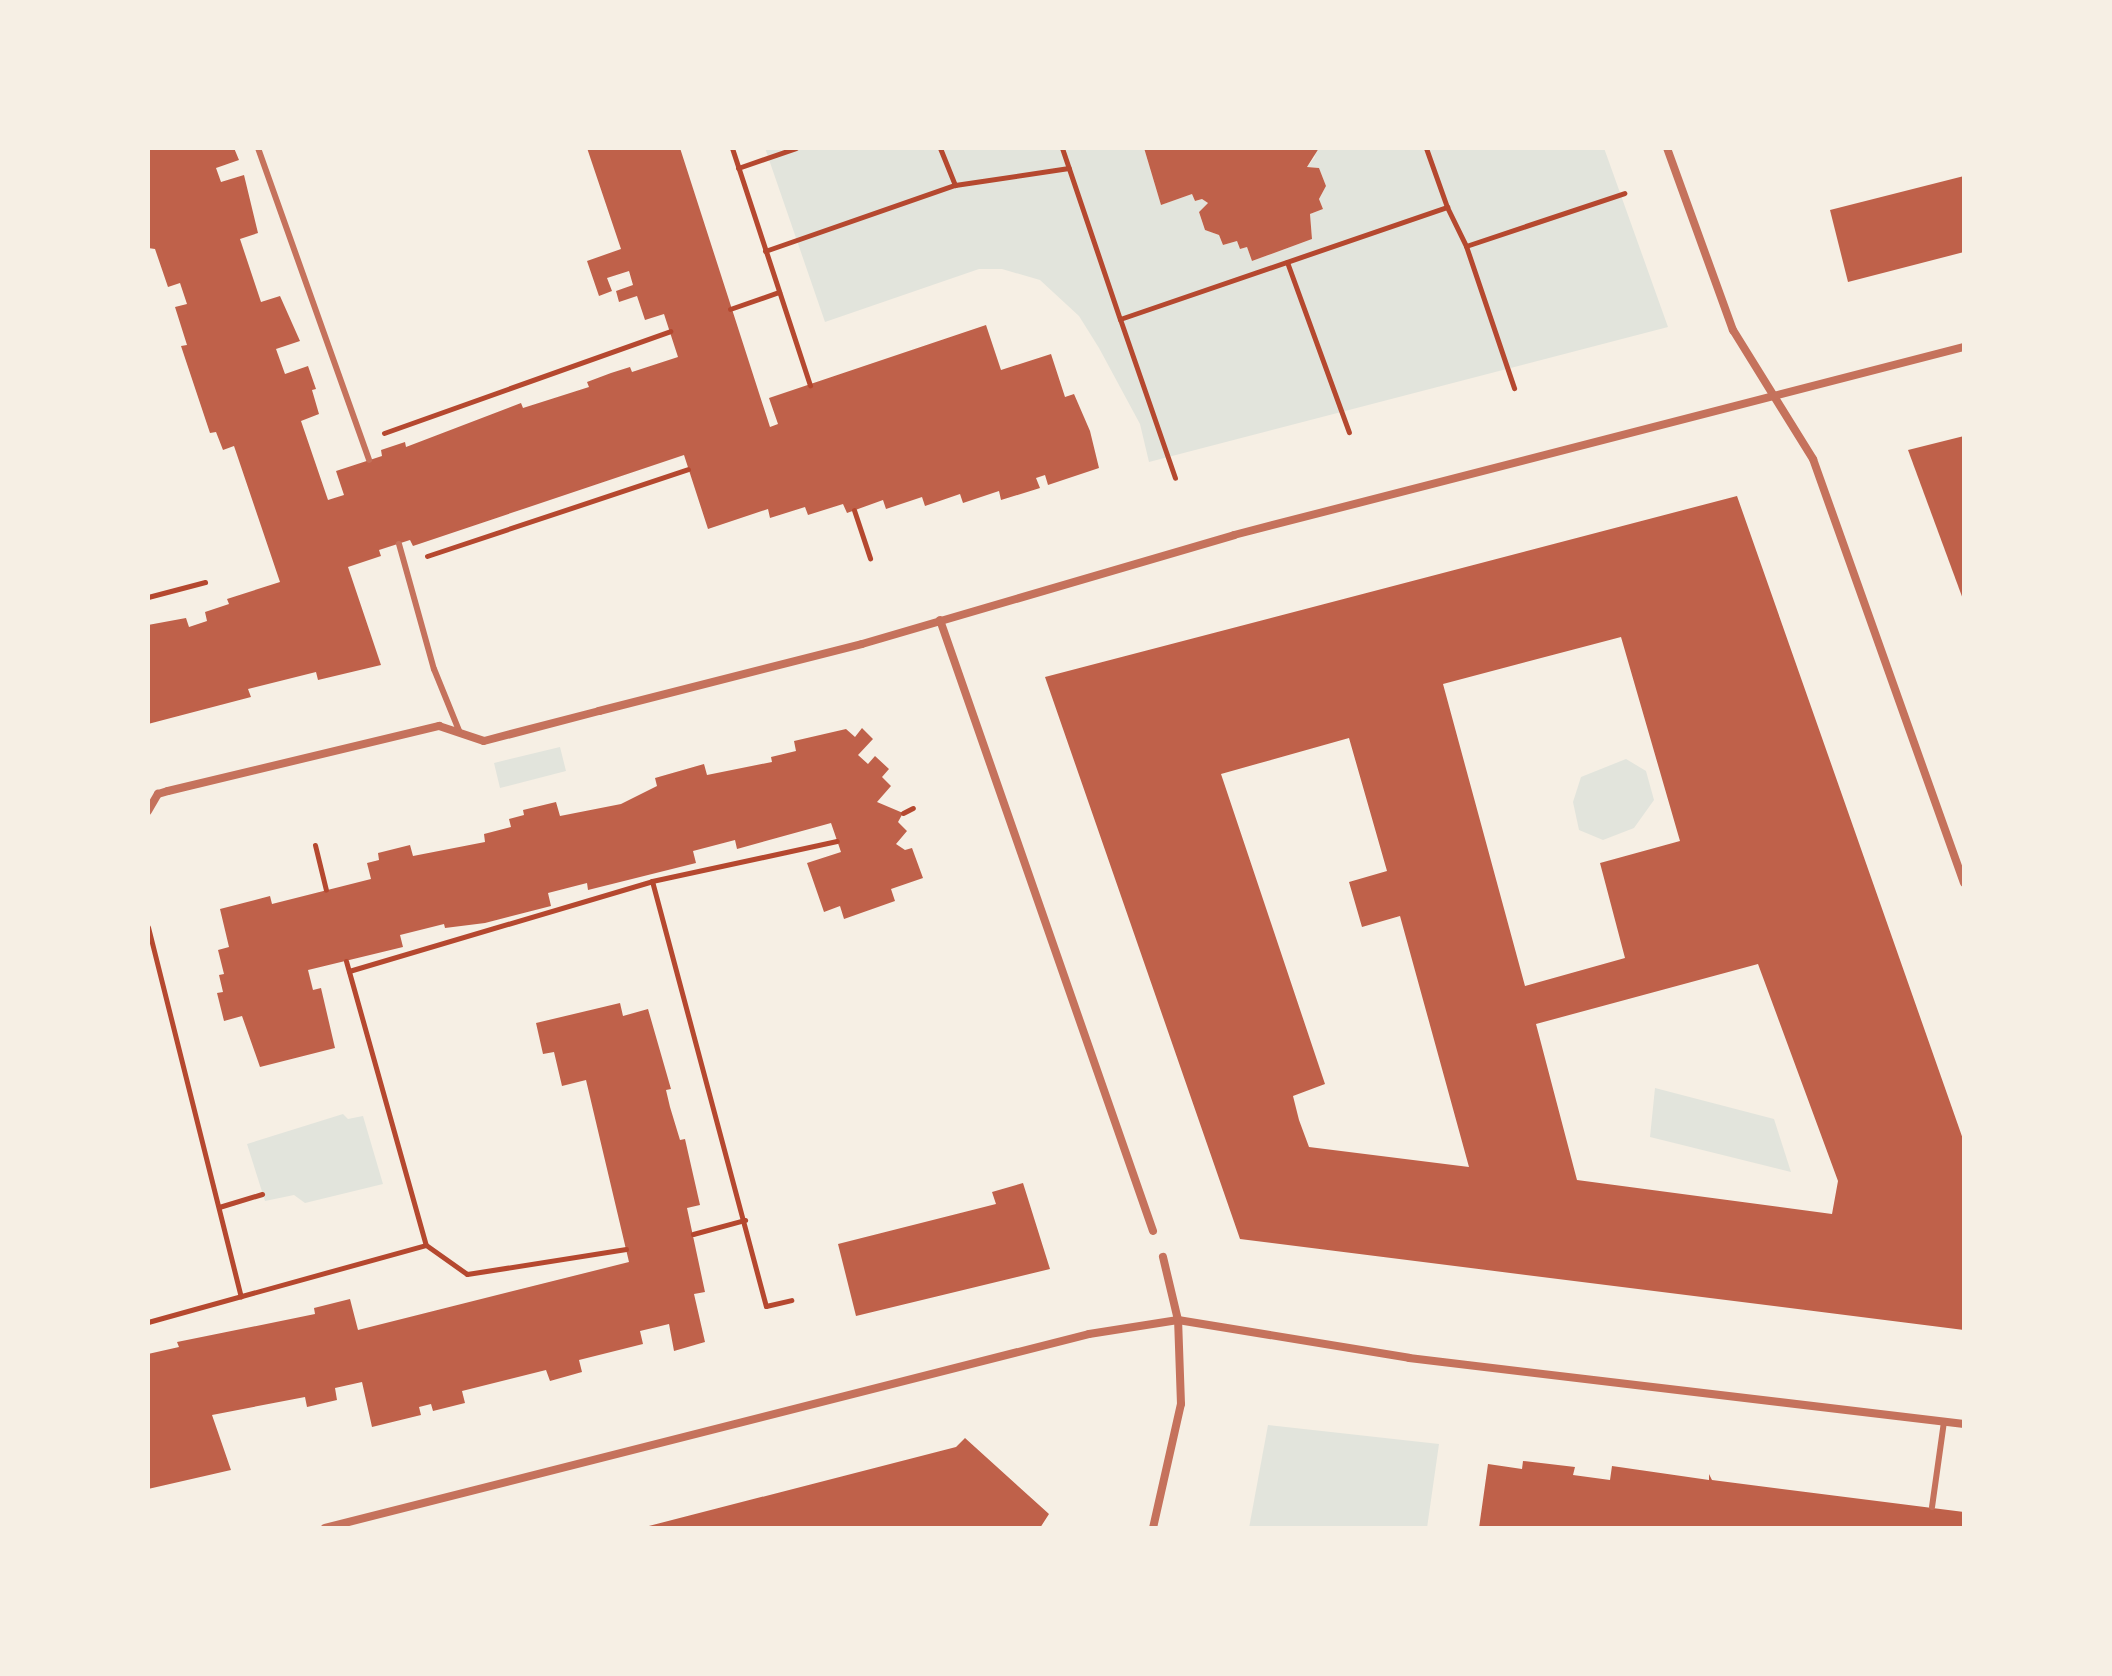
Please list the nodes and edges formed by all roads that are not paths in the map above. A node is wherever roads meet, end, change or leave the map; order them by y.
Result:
1 (258, 148) edge
2 (1667, 148) edge
3 (1964, 347) edge
4 (1774, 399) junction
5 (369, 460) dead end
6 (399, 544) dead end
7 (940, 620) junction
8 (460, 733) junction
9 (148, 811) edge
10 (1964, 883) edge
11 (1153, 1231) dead end
12 (1163, 1257) dead end
13 (1178, 1320) junction
14 (1944, 1422) junction
15 (1964, 1424) edge
16 (1932, 1507) dead end
17 (325, 1528) edge
18 (1153, 1528) edge

1 - 5 lane
2 - 4 street
3 - 4 street
4 - 7 street
4 - 10 street
6 - 8 lane
7 - 8 street
7 - 11 street
8 - 9 street
12 - 13 street
13 - 14 street
13 - 17 street
13 - 18 street
14 - 15 street
14 - 16 lane

